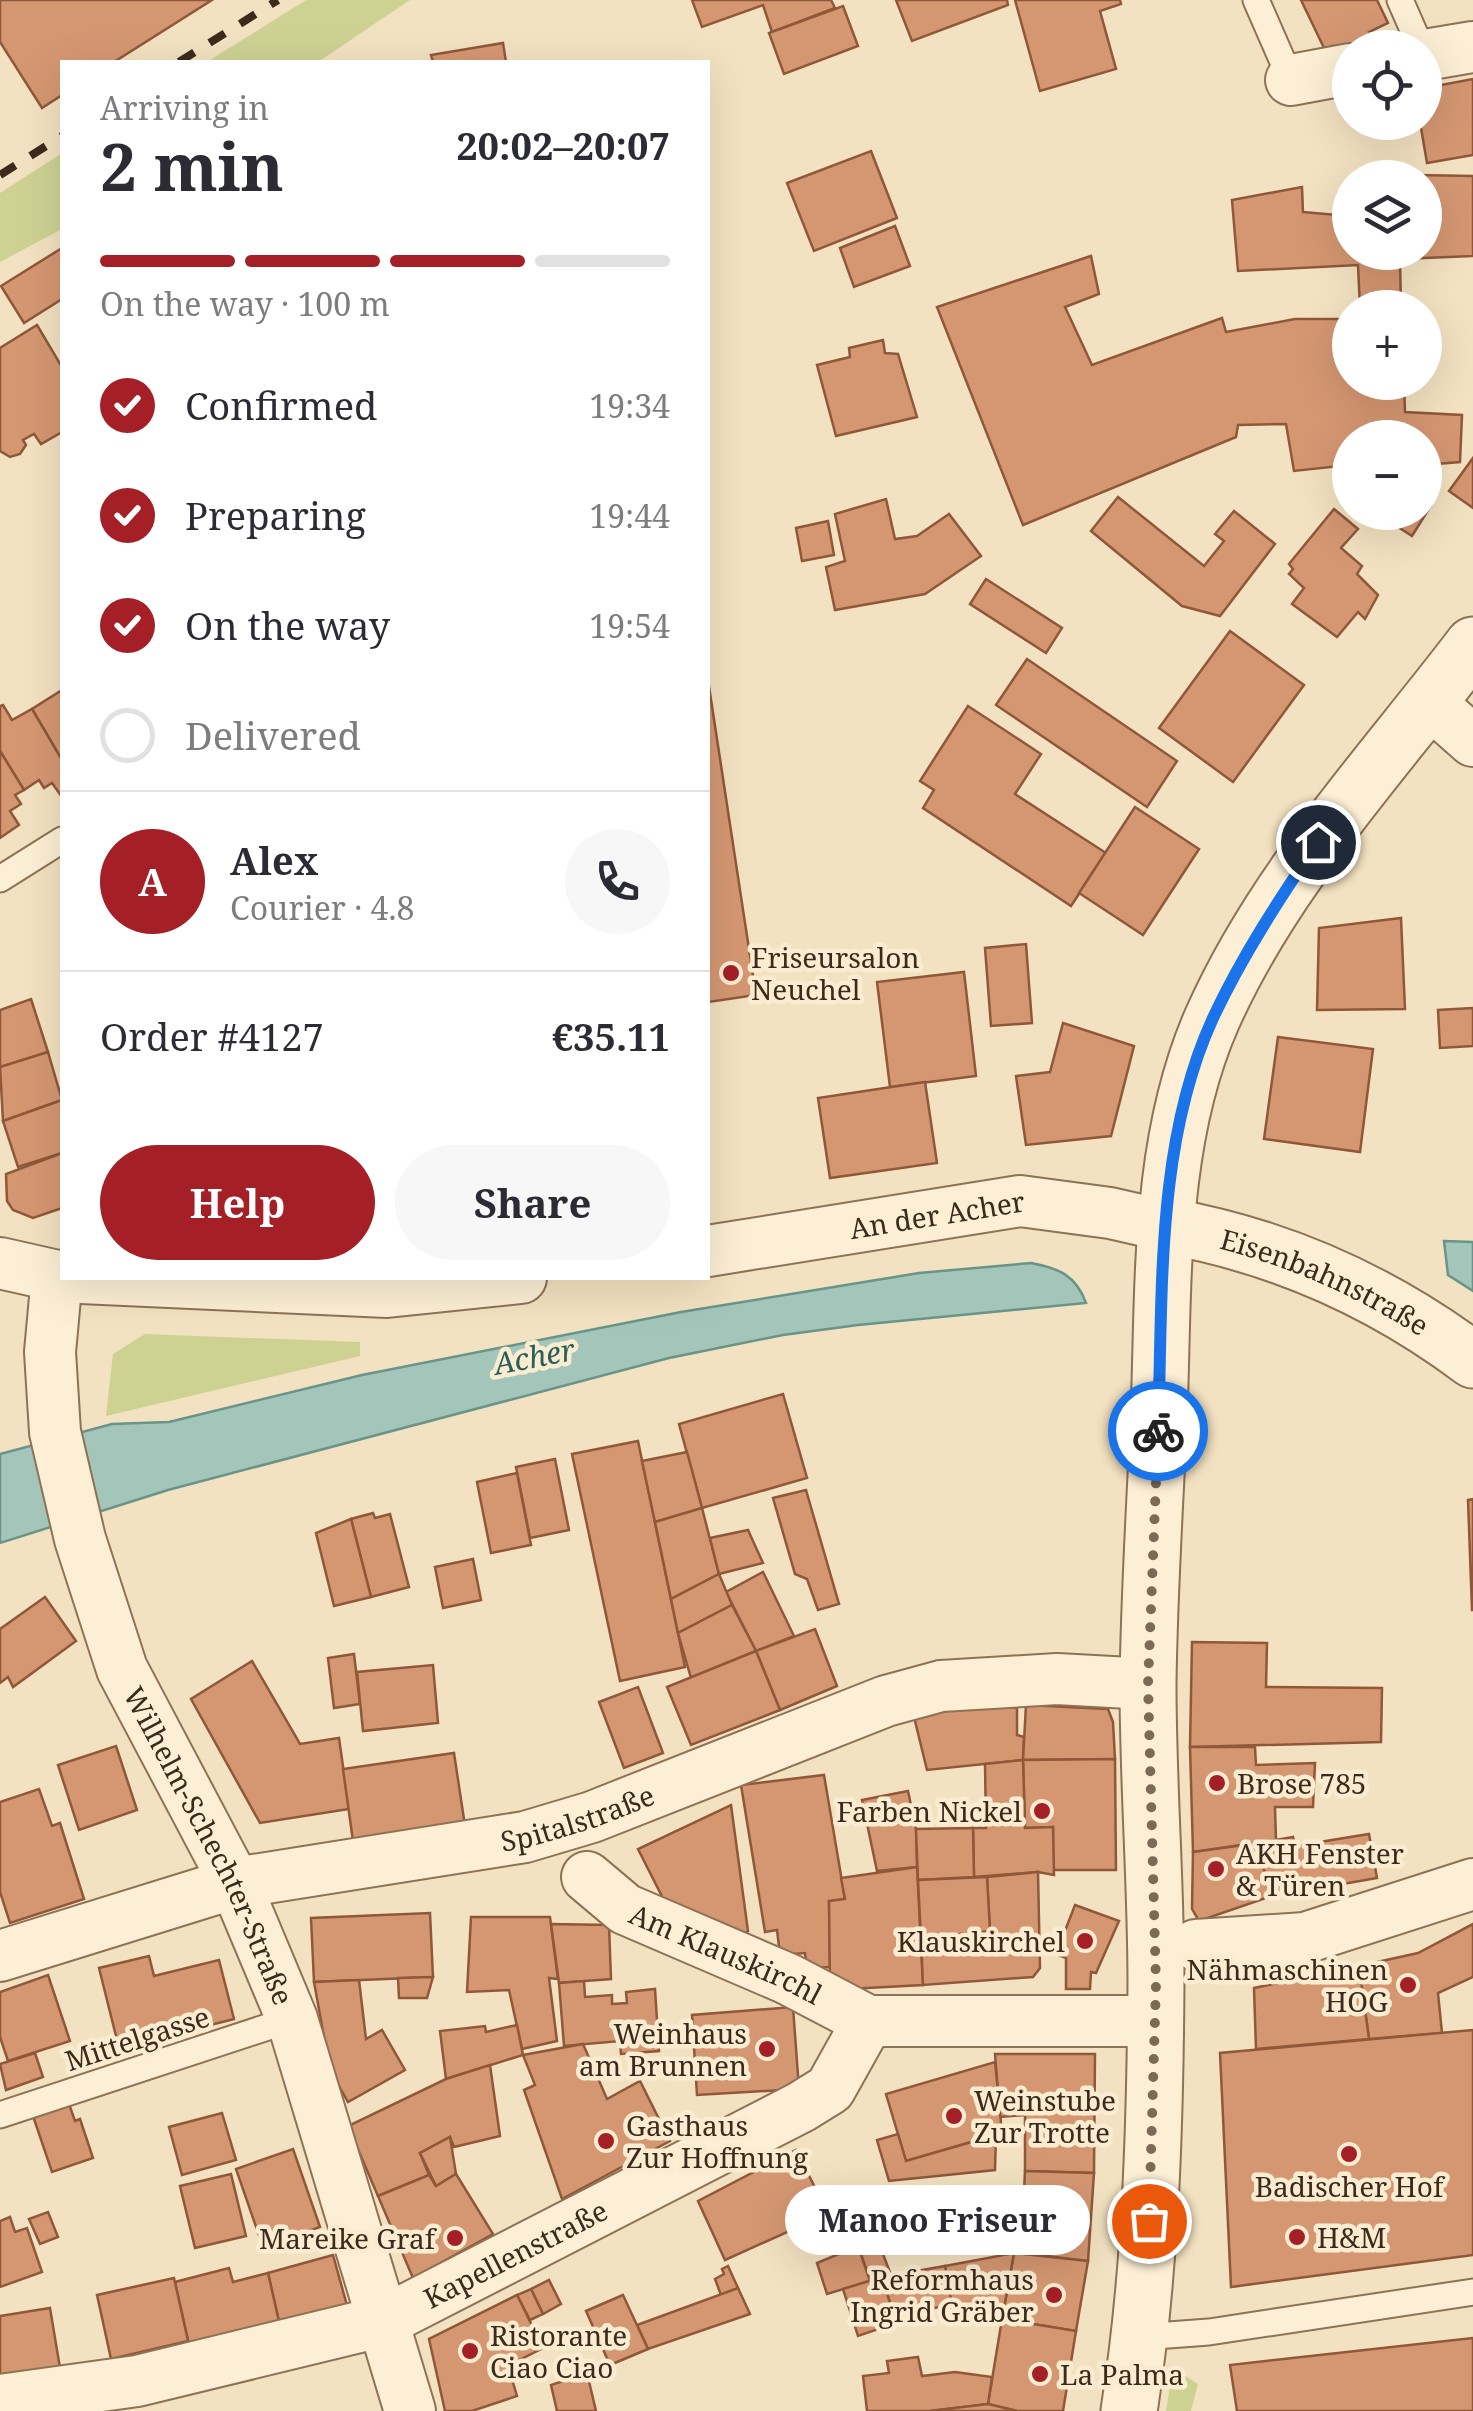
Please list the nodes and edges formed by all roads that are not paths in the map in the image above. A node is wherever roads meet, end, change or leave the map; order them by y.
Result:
1 (1256, 0) edge
2 (1400, 0) edge
3 (1413, 30) edge
4 (1473, 47) edge
5 (1442, 52) edge
6 (1332, 72) edge
7 (1291, 80) joint
8 (1473, 646) edge
9 (1430, 702) junction
10 (1473, 741) edge
11 (60, 841) edge
12 (0, 879) edge
13 (1167, 1226) junction
14 (710, 1251) edge
15 (0, 1263) edge
16 (60, 1276) edge
17 (66, 1280) edge
18 (206, 1280) edge
19 (502, 1280) edge
20 (298, 1282) edge
21 (1473, 1360) edge
22 (1148, 1684) junction
23 (592, 1817) junction
24 (525, 1837) junction
25 (587, 1877) junction
26 (235, 1883) junction
27 (1473, 1884) edge
28 (1196, 1945) dead end
29 (0, 1956) edge
30 (292, 2019) junction
31 (868, 2021) junction
32 (1154, 2021) junction
33 (0, 2115) edge
34 (1473, 2292) edge
35 (384, 2321) junction
36 (1141, 2337) junction
37 (0, 2400) edge
38 (410, 2411) edge
39 (1129, 2411) edge

1 - 7 lane
2 - 3 lane
4 - 5 street
6 - 7 street
8 - 9 street
9 - 10 street
9 - 13 street
11 - 12 lane
13 - 14 street, An der Acher
13 - 21 street, Eisenbahnstraße
13 - 22 street
15 - 16 street
17 - 26 street, Wilhelm-Schechter-Straße
18 - 20 street
19 - 20 street
22 - 23 street, Spitalstraße
22 - 32 street
23 - 24 street, Spitalstraße
23 - 25 street
24 - 25 street, Am Klauskirchl
24 - 26 street, Spitalstraße
25 - 31 street, Am Klauskirchl
26 - 29 street, Spitalstraße
26 - 30 street, Wilhelm-Schechter-Straße
27 - 28 street
30 - 33 lane, Mittelgasse
30 - 35 street, Wilhelm-Schechter-Straße
31 - 32 street
31 - 35 street, Kapellenstraße
32 - 36 street
34 - 36 lane
35 - 37 street, Kapellenstraße
35 - 38 street, Wilhelm-Schechter-Straße
36 - 39 street

